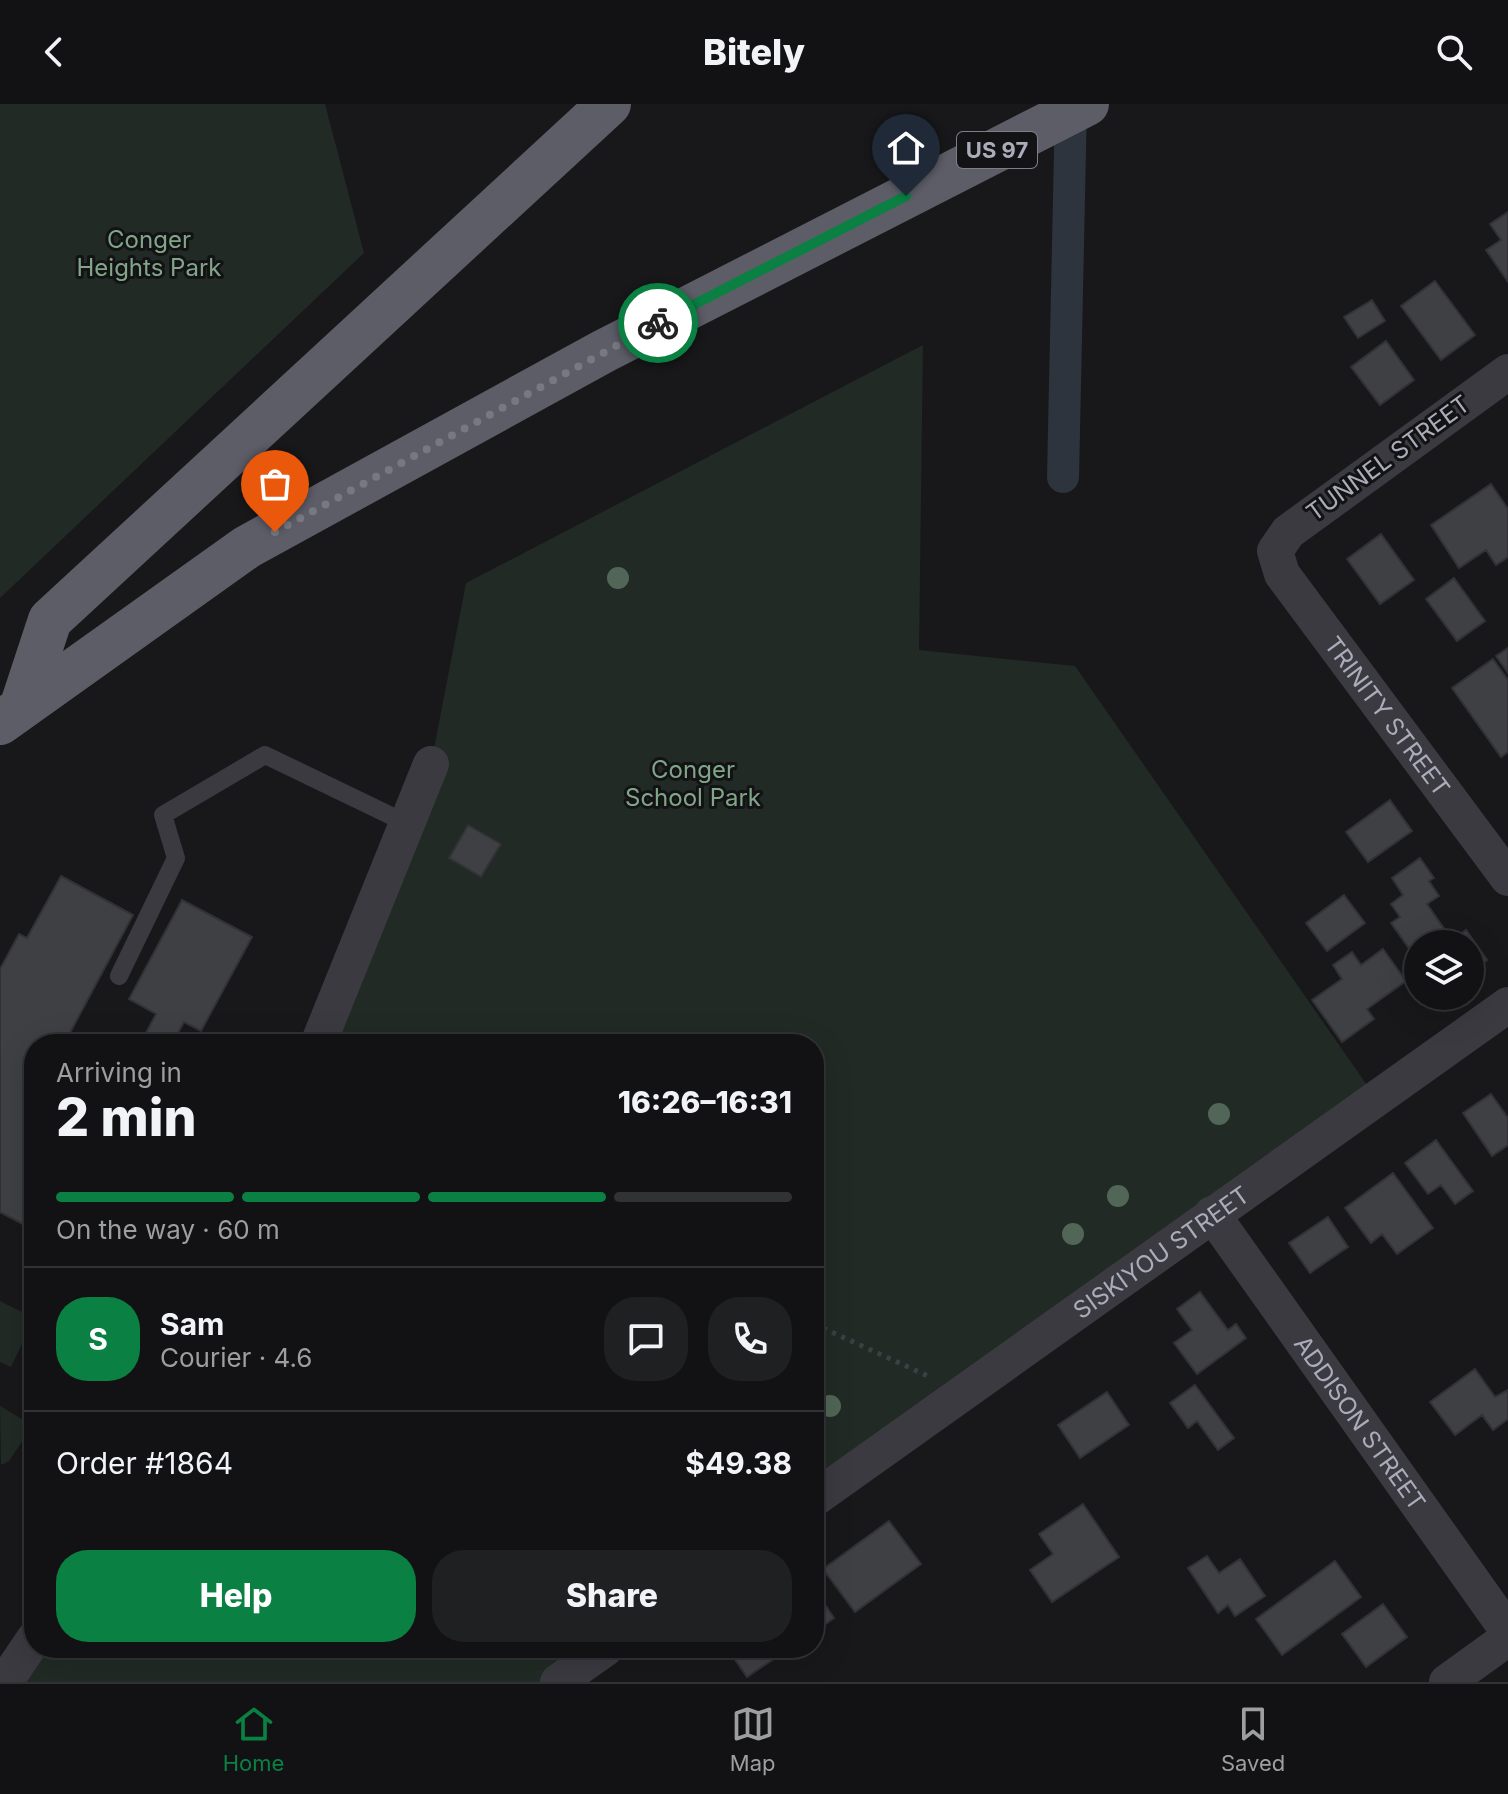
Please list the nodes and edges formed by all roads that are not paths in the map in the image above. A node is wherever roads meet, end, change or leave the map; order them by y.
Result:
1 (609, 104) edge
2 (1087, 104) edge
3 (1508, 372) edge
4 (1275, 551) joint
5 (11, 714) edge
6 (431, 764) dead end
7 (408, 824) junction
8 (1508, 878) edge
9 (119, 976) dead end
10 (1508, 1005) edge
11 (322, 1034) edge
12 (1212, 1214) junction
13 (824, 1492) edge
14 (1508, 1631) edge
15 (1508, 1638) edge
16 (24, 1654) edge
17 (592, 1658) edge
18 (5, 1682) edge
19 (558, 1682) edge
20 (1447, 1682) edge

1 - 5 highway
2 - 5 highway, US 97
3 - 4 street, TUNNEL STREET
4 - 8 street, TRINITY STREET
6 - 7 street
7 - 9 lane
7 - 11 street
10 - 12 street, SISKIYOU STREET
12 - 13 street, SISKIYOU STREET
12 - 14 street, ADDISON STREET
15 - 20 street
16 - 18 street
17 - 19 street

